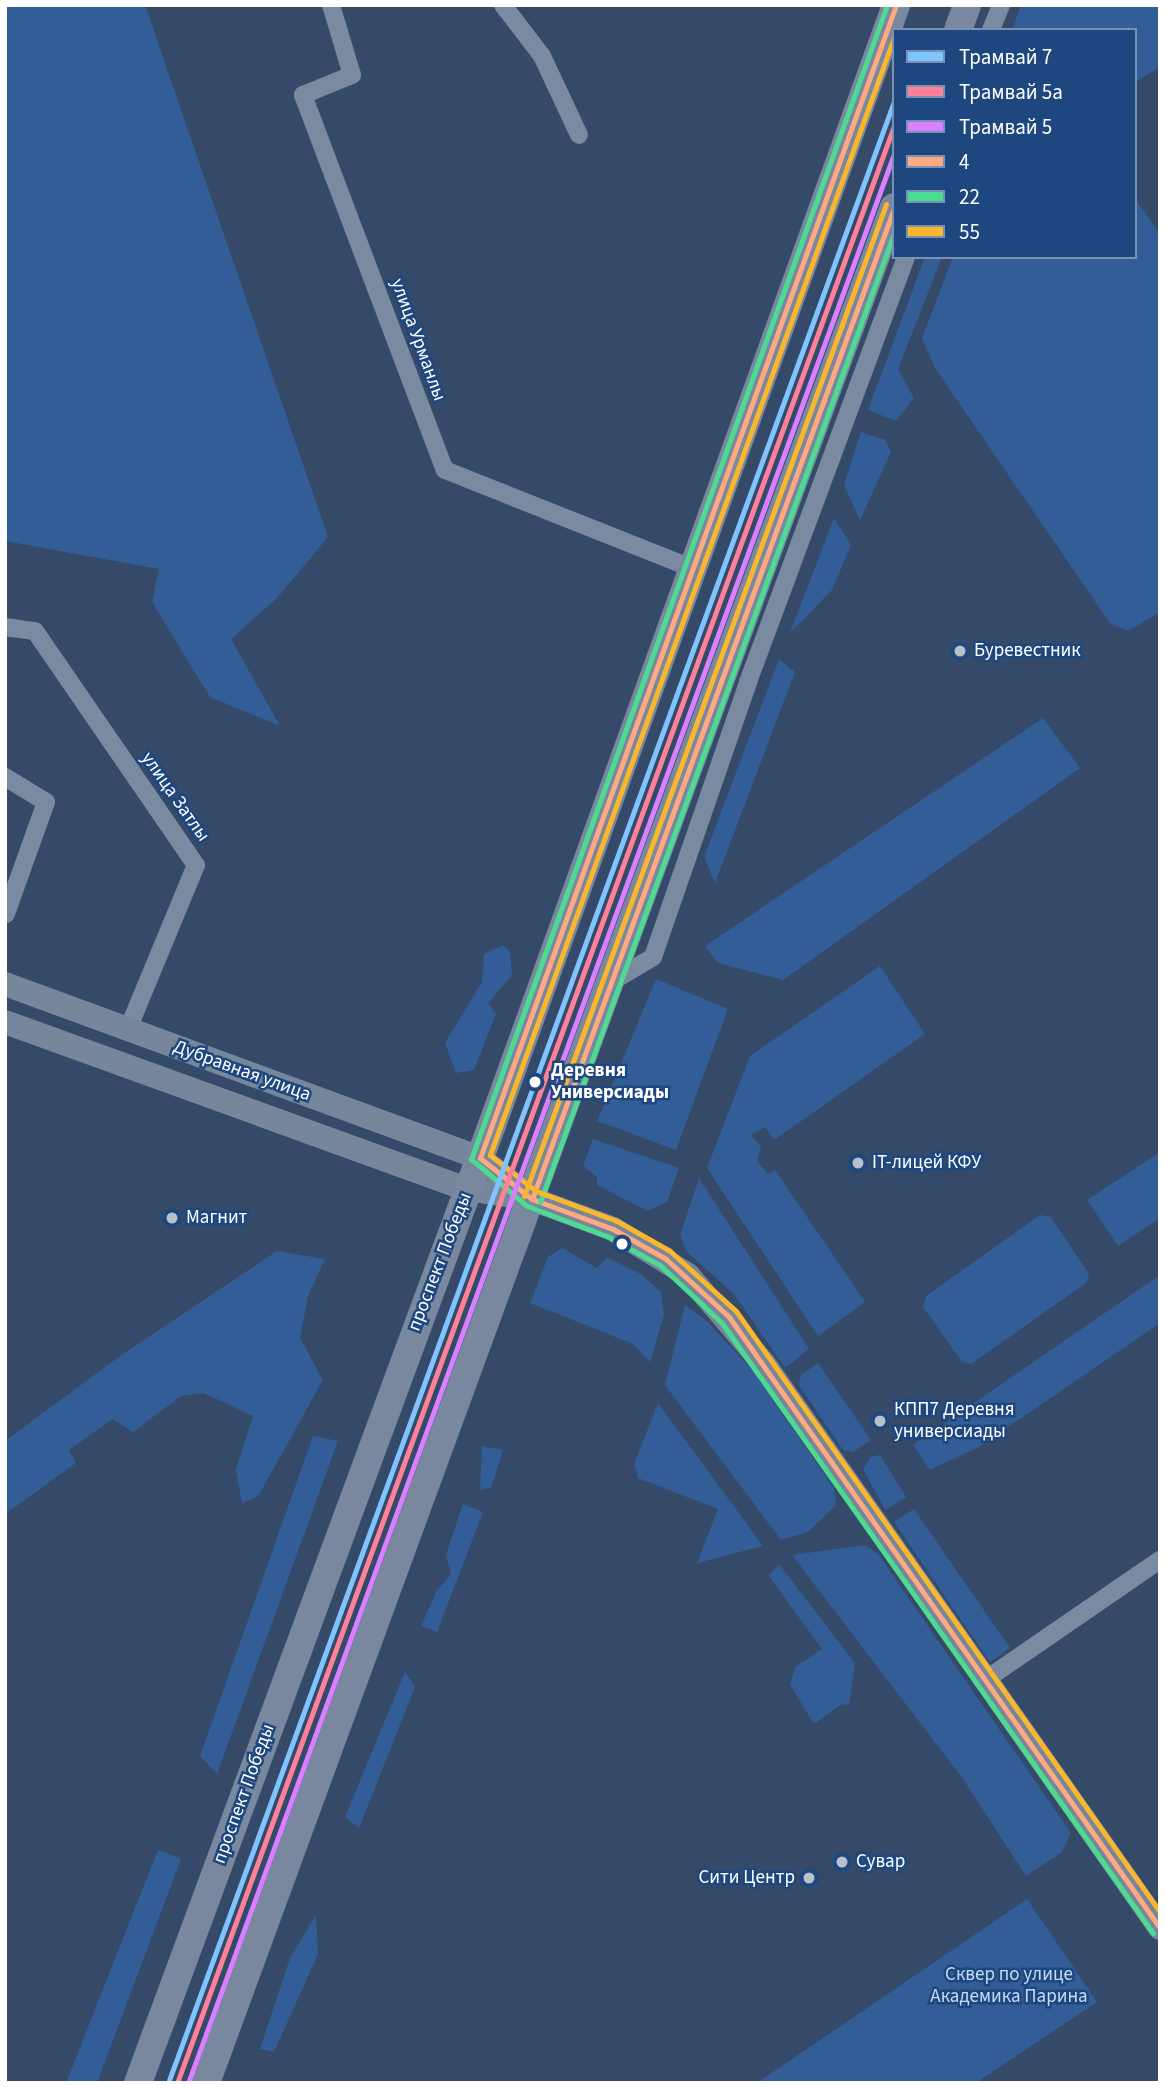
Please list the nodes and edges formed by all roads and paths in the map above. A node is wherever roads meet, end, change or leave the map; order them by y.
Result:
1 (331, 5) edge
2 (503, 5) edge
3 (896, 5) edge
4 (967, 5) edge
5 (1001, 5) edge
6 (959, 28) edge
7 (992, 28) edge
8 (579, 135) dead end
9 (892, 212) edge
10 (905, 259) edge
11 (691, 568) junction
12 (5, 627) edge
13 (5, 777) edge
14 (6, 914) edge
15 (611, 982) junction
16 (5, 984) edge
17 (5, 1021) edge
18 (128, 1029) junction
19 (233, 1068) junction
20 (221, 1102) junction
21 (480, 1158) junction
22 (467, 1189) junction
23 (532, 1199) junction
24 (1160, 1560) edge
25 (988, 1678) junction
26 (1158, 1922) edge
27 (138, 2083) edge
28 (206, 2083) edge

1 - 11 street, улица Урманлы
2 - 8 street
3 - 11 main road, проспект Победы
4 - 6 main road
5 - 7 street
9 - 15 main road
10 - 15 street
11 - 21 main road, проспект Победы
12 - 18 street, улица Затлы
13 - 14 street
15 - 23 main road
16 - 18 street, Дубравная улица
17 - 20 street, Дубравная улица
18 - 19 street, Дубравная улица
19 - 20 street
19 - 21 street, Дубравная улица
20 - 22 street, Дубравная улица
21 - 22 main road, проспект Победы
21 - 23 street, Дубравная улица
22 - 23 street, Дубравная улица
22 - 27 main road, проспект Победы
23 - 25 street
23 - 28 main road
24 - 25 street
25 - 26 street

